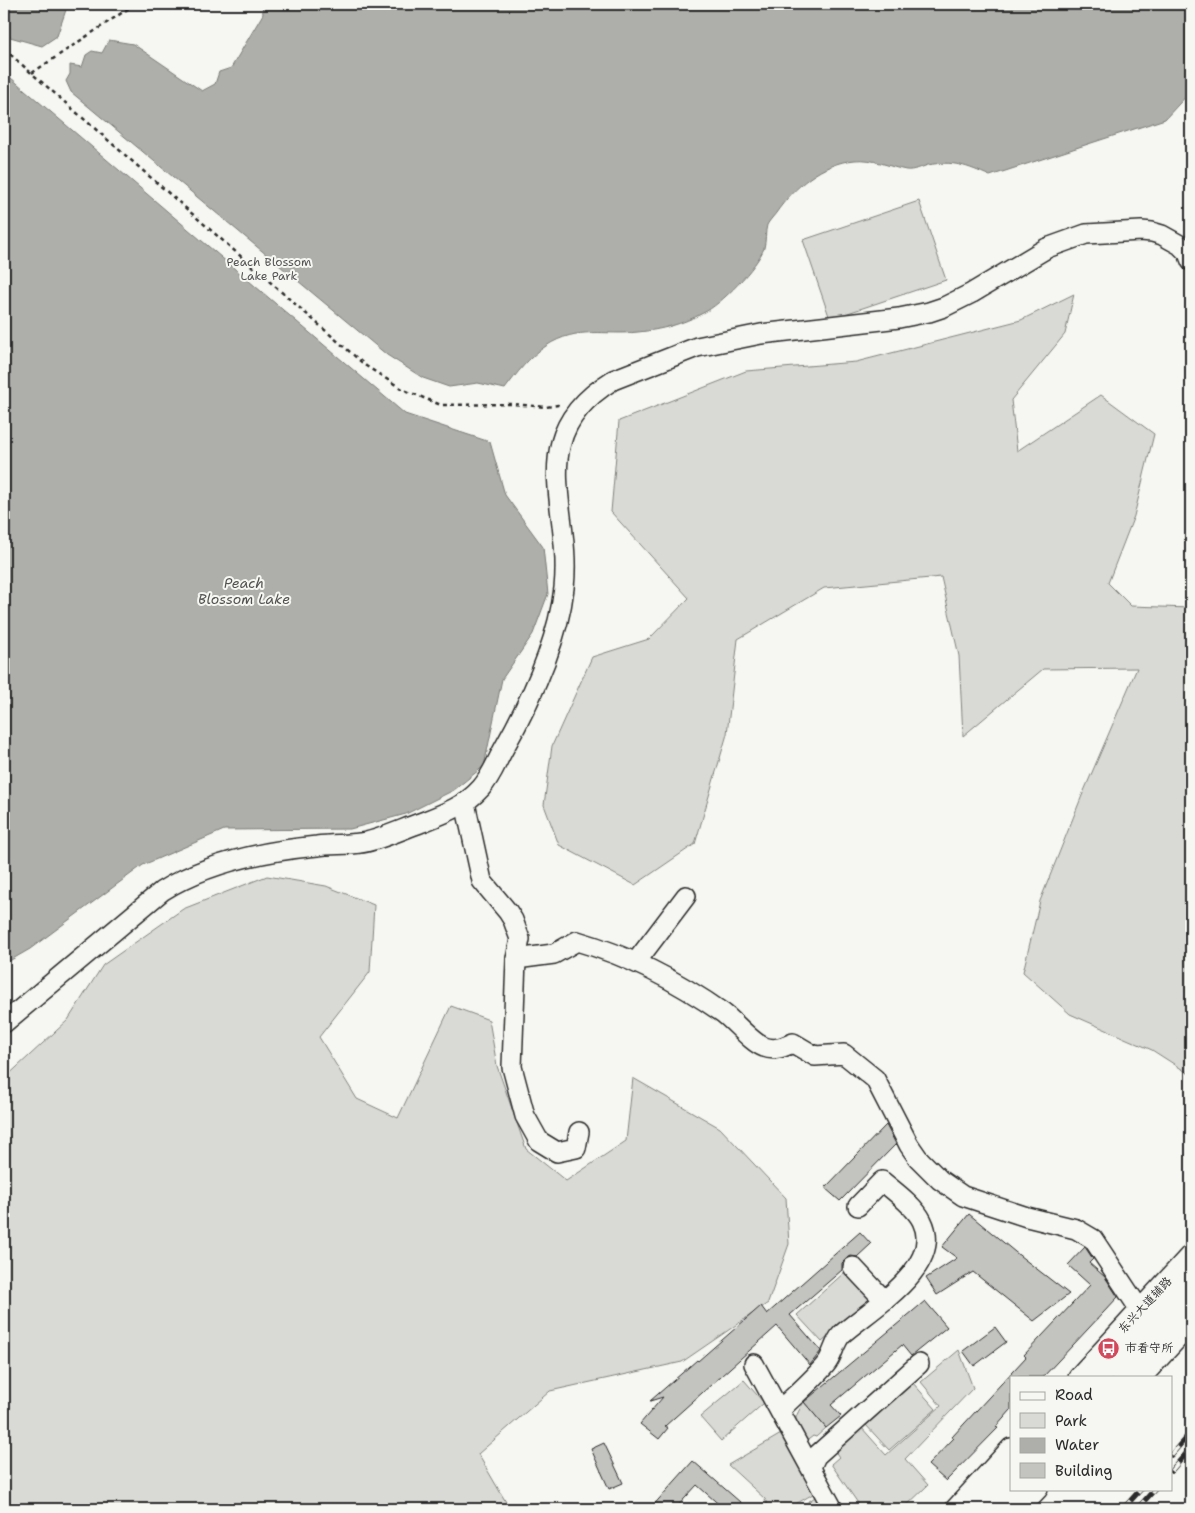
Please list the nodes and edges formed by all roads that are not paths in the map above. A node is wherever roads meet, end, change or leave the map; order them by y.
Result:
1 (1191, 261) edge
2 (465, 803) junction
3 (686, 896) dead end
4 (516, 959) junction
5 (636, 962) junction
6 (4, 1023) edge
7 (579, 1132) dead end
8 (858, 1206) dead end
9 (1188, 1265) edge
10 (853, 1267) dead end
11 (884, 1300) junction
12 (1191, 1303) edge
13 (1140, 1310) junction
14 (1191, 1324) edge
15 (1174, 1342) junction
16 (1144, 1353) junction
17 (754, 1364) dead end
18 (920, 1364) dead end
19 (1079, 1376) edge
20 (1098, 1376) edge
21 (1123, 1376) edge
22 (1143, 1376) edge
23 (780, 1410) junction
24 (1010, 1449) edge
25 (811, 1467) junction
26 (1009, 1480) edge
27 (1037, 1490) edge
28 (964, 1506) edge
29 (833, 1509) edge
30 (1000, 1509) edge
31 (1019, 1509) edge

1 - 2 street
2 - 4 street
2 - 6 street
3 - 5 street
4 - 5 street
4 - 7 street
5 - 13 street
8 - 11 street
9 - 13 street, 东兴大道辅路
9 - 20 main road
10 - 11 street
11 - 23 street
12 - 16 main road
13 - 19 street, 东兴大道辅路
14 - 15 street
15 - 16 street
15 - 22 street
16 - 21 main road
17 - 23 street
18 - 25 street
23 - 25 street
24 - 28 street
25 - 29 street
26 - 28 main road
26 - 30 main road
27 - 31 street

